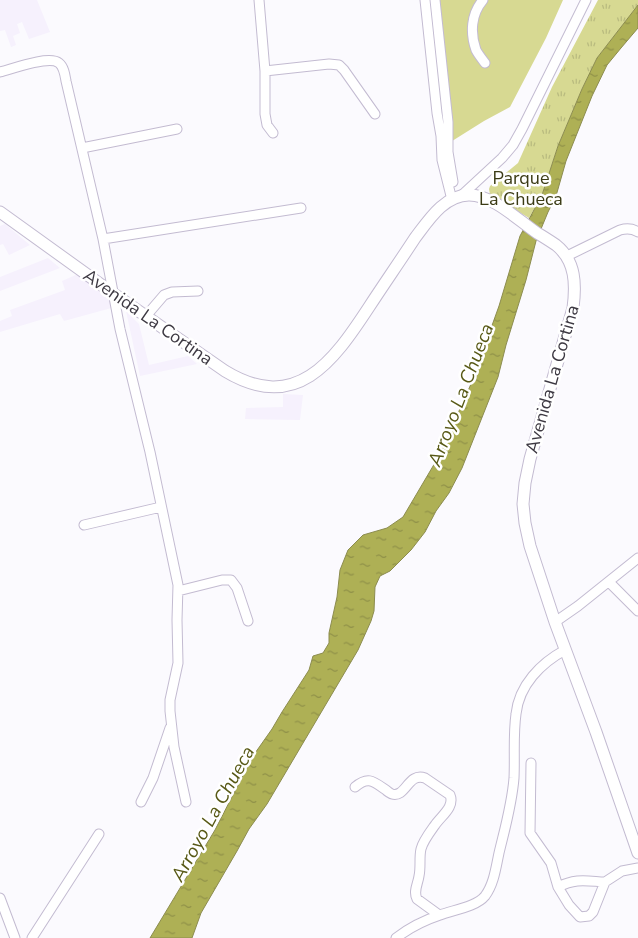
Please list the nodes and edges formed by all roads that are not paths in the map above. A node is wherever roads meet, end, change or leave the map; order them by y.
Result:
1 (259, 0) edge
2 (425, 0) edge
3 (435, 0) edge
4 (483, 0) edge
5 (586, 0) edge
6 (485, 63) dead end
7 (265, 71) junction
8 (0, 72) edge
9 (375, 114) dead end
10 (178, 128) dead end
11 (273, 133) dead end
12 (82, 148) junction
13 (458, 197) junction
14 (301, 208) dead end
15 (0, 212) edge
16 (638, 232) edge
17 (103, 239) junction
18 (567, 256) junction
19 (198, 291) dead end
20 (114, 294) junction
21 (146, 316) junction
22 (161, 507) junction
23 (84, 525) dead end
24 (638, 558) edge
25 (610, 582) junction
26 (178, 592) junction
27 (638, 611) edge
28 (248, 621) dead end
29 (555, 622) junction
30 (565, 650) junction
31 (171, 726) junction
32 (531, 763) dead end
33 (355, 787) dead end
34 (142, 802) dead end
35 (186, 802) dead end
36 (99, 834) dead end
37 (638, 853) edge
38 (638, 868) edge
39 (605, 882) junction
40 (558, 887) junction
41 (0, 898) edge
42 (439, 915) junction
43 (13, 937) edge
44 (32, 938) edge
45 (396, 938) edge

1 - 7 street
2 - 13 street
3 - 13 street
4 - 6 street
5 - 13 street
7 - 9 street
7 - 11 street
8 - 12 street
10 - 12 street
12 - 17 street
13 - 18 main road, Avenida La Cortina
13 - 21 main road, Avenida La Cortina
14 - 17 street
15 - 20 main road, Avenida La Cortina
16 - 18 street
17 - 20 street
18 - 29 main road, Avenida La Cortina
19 - 21 street
20 - 21 main road, Avenida La Cortina
20 - 22 street
22 - 23 street
22 - 26 street
24 - 25 street
25 - 27 street
25 - 29 street
26 - 28 street
26 - 31 street
29 - 30 main road, Avenida La Cortina
30 - 37 main road, Avenida La Cortina
30 - 42 street
31 - 34 street
31 - 35 street
32 - 40 street
33 - 42 street
36 - 44 street
38 - 39 street
39 - 40 street
39 - 40 street
41 - 43 street
42 - 45 street

